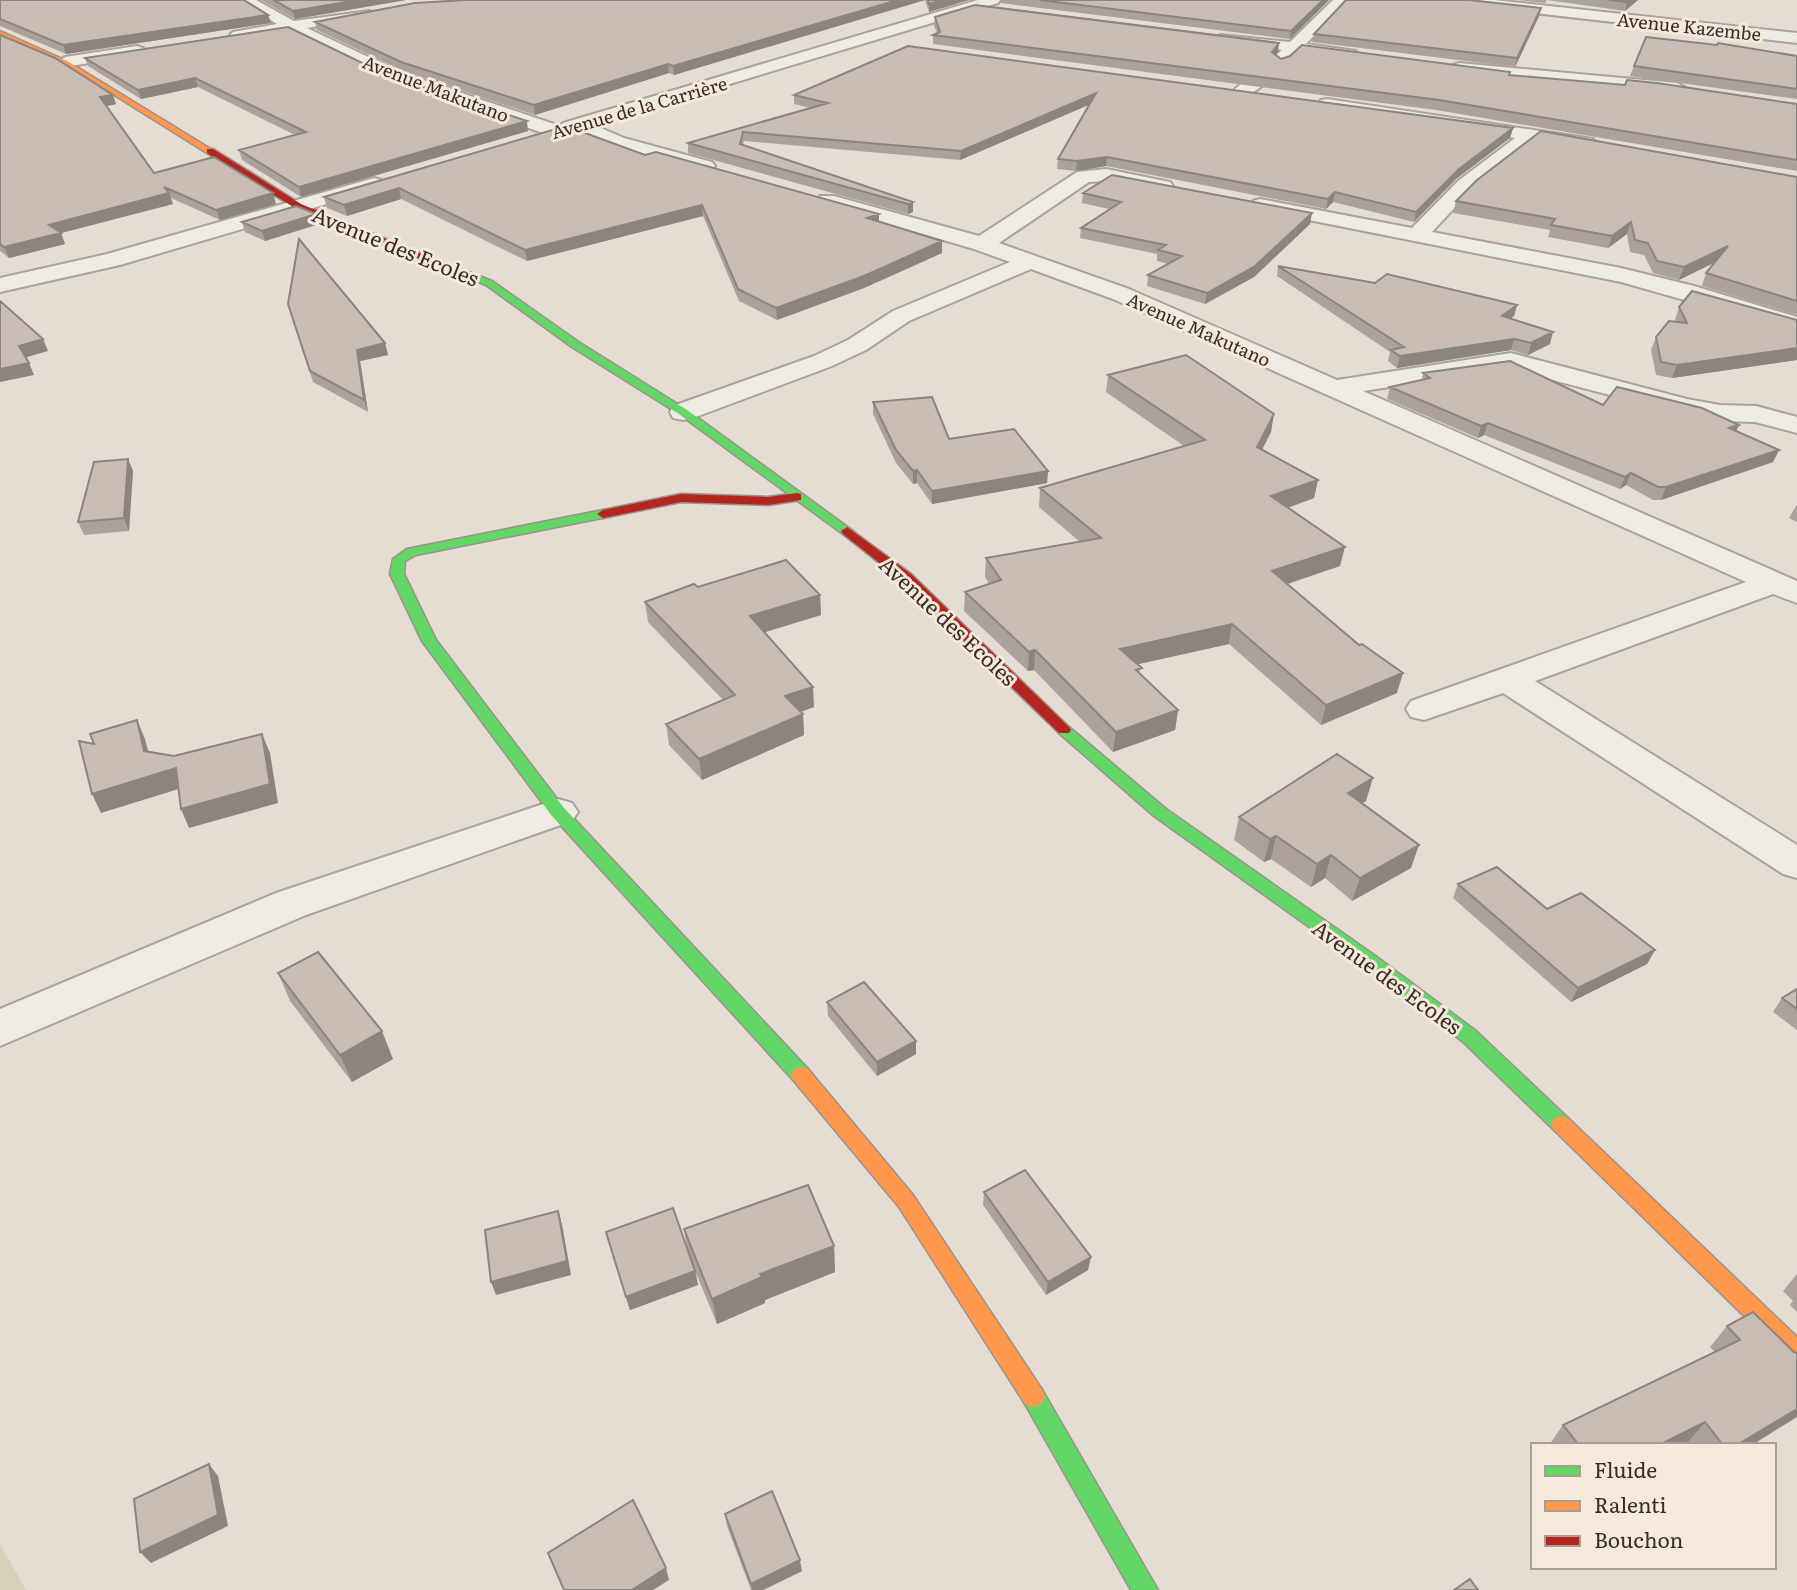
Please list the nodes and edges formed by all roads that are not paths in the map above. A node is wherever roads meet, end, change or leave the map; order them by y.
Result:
1 (245, 0) edge
2 (993, 0) edge
3 (1341, 0) edge
4 (1455, 0) edge
5 (970, 6) junction
6 (386, 10) edge
7 (1011, 11) edge
8 (293, 27) junction
9 (0, 33) edge
10 (226, 37) edge
11 (1214, 37) edge
12 (1797, 38) edge
13 (860, 42) junction
14 (159, 47) edge
15 (898, 47) edge
16 (1295, 47) junction
17 (1362, 55) edge
18 (65, 62) junction
19 (1441, 66) edge
20 (1697, 91) edge
21 (1267, 96) edge
22 (1307, 101) edge
23 (567, 128) junction
24 (1532, 134) junction
25 (530, 139) edge
26 (1610, 146) edge
27 (721, 171) edge
28 (388, 180) edge
29 (1184, 190) edge
30 (800, 193) edge
31 (1237, 200) edge
32 (298, 206) junction
33 (1417, 234) junction
34 (982, 244) junction
35 (1031, 261) junction
36 (0, 285) edge
37 (1797, 326) edge
38 (1336, 388) junction
39 (683, 412) junction
40 (1797, 425) edge
41 (797, 497) junction
42 (1786, 588) edge
43 (1504, 678) junction
44 (1424, 709) dead end
45 (558, 812) junction
46 (1797, 864) edge
47 (0, 1028) edge
48 (1797, 1352) edge
49 (1145, 1590) edge

1 - 8 street, Avenue Makutano
2 - 5 street, Avenue de la Carrière
3 - 16 street
4 - 12 street, Avenue Kazembe
5 - 7 street
5 - 13 street, Avenue de la Carrière
6 - 8 street
8 - 10 street
8 - 23 street, Avenue Makutano
9 - 18 street, Avenue des Ecoles
11 - 16 street
13 - 15 street
13 - 23 street, Avenue de la Carrière
14 - 18 street
16 - 17 street
16 - 21 street
18 - 32 street, Avenue des Ecoles
19 - 20 street
22 - 24 street
23 - 25 street, Avenue de la Carrière
23 - 27 street, Avenue Makutano
24 - 26 street
24 - 33 street
28 - 32 street
29 - 34 street
30 - 34 street, Avenue Makutano
31 - 33 street
32 - 36 street
32 - 39 street, Avenue des Ecoles
33 - 37 street
34 - 35 street, Avenue Makutano
35 - 38 street, Avenue Makutano
35 - 39 street
38 - 40 street
38 - 42 street, Avenue Makutano
39 - 41 street, Avenue des Ecoles
41 - 45 street
41 - 48 street, Avenue des Ecoles
42 - 43 street
43 - 44 street
43 - 46 street
45 - 47 street
45 - 49 street

